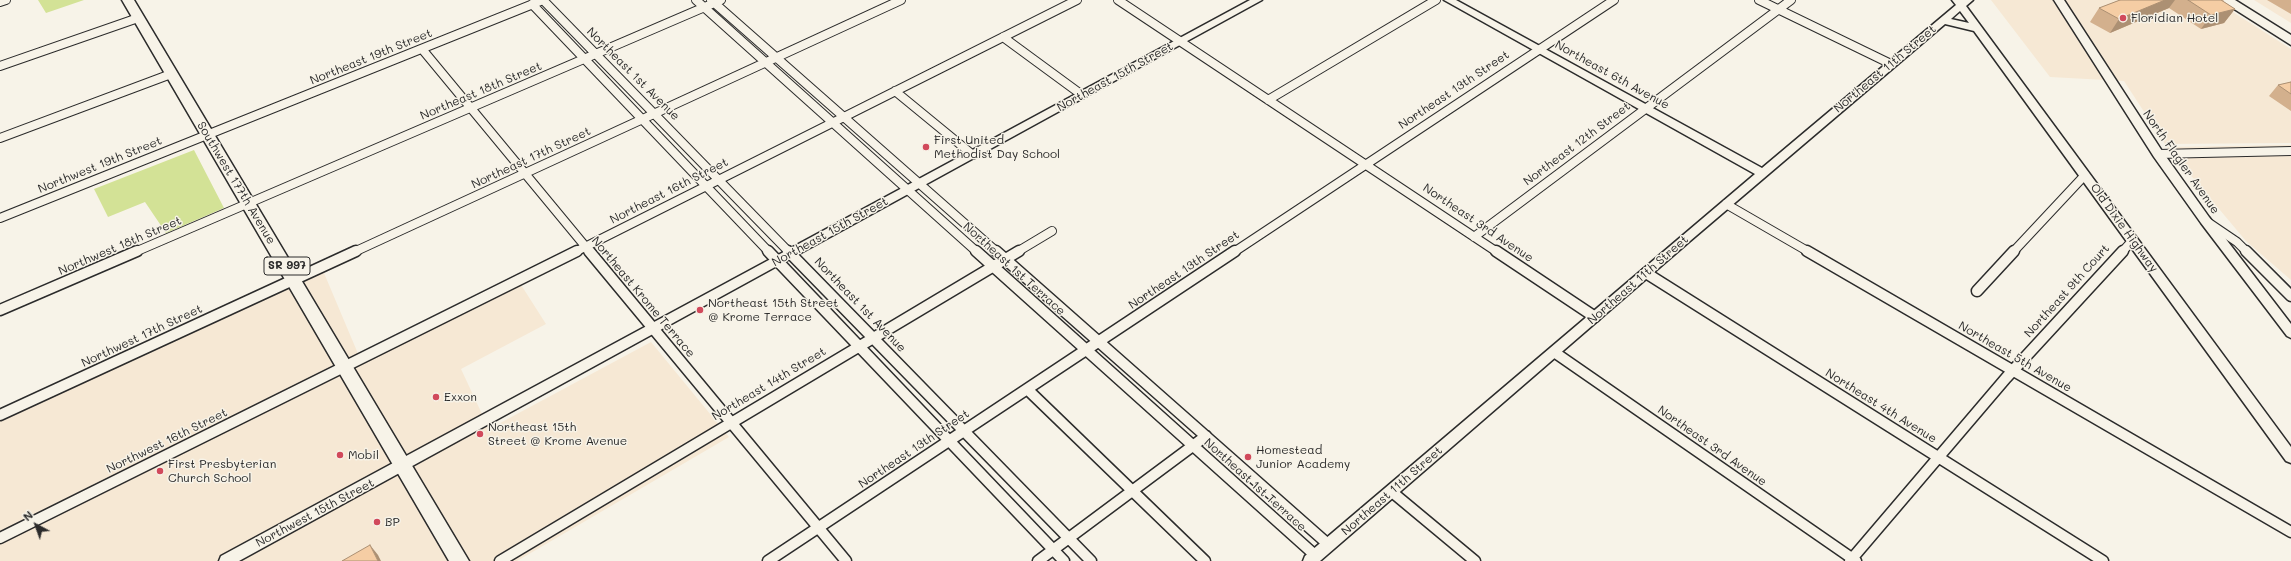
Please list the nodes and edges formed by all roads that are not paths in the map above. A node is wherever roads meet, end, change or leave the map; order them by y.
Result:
1 (6, 0) edge
2 (128, 0) edge
3 (543, 0) edge
4 (696, 0) edge
5 (901, 0) edge
6 (1077, 0) edge
7 (1118, 0) edge
8 (1257, 0) edge
9 (1436, 0) edge
10 (1449, 0) edge
11 (1614, 0) edge
12 (1759, 0) edge
13 (1791, 0) edge
14 (2059, 0) edge
15 (2226, 0) edge
16 (2245, 0) edge
17 (715, 1) edge
18 (0, 2) edge
19 (1962, 2) edge
20 (532, 4) junction
21 (704, 7) junction
22 (1779, 9) junction
23 (138, 18) junction
24 (1942, 21) junction
25 (1979, 29) junction
26 (2291, 29) edge
27 (1003, 37) junction
28 (2291, 41) edge
29 (1181, 42) junction
30 (422, 49) junction
31 (1539, 50) junction
32 (596, 54) junction
33 (777, 58) junction
34 (584, 59) junction
35 (766, 63) junction
36 (1891, 64) junction
37 (0, 66) edge
38 (171, 74) junction
39 (895, 91) junction
40 (1082, 95) junction
41 (1268, 100) junction
42 (471, 108) junction
43 (1646, 108) junction
44 (654, 114) junction
45 (845, 116) junction
46 (642, 120) junction
47 (833, 122) junction
48 (208, 135) junction
49 (0, 138) edge
50 (2291, 151) edge
51 (2158, 154) junction
52 (973, 155) junction
53 (1366, 164) junction
54 (1764, 173) junction
55 (526, 174) junction
56 (2085, 175) junction
57 (719, 179) junction
58 (920, 183) junction
59 (706, 186) junction
60 (908, 190) junction
61 (250, 204) junction
62 (1726, 204) junction
63 (0, 218) edge
64 (2205, 220) junction
65 (1052, 231) dead end
66 (1474, 237) junction
67 (2133, 240) junction
68 (585, 246) junction
69 (792, 253) junction
70 (1005, 259) junction
71 (778, 261) junction
72 (992, 266) junction
73 (1646, 273) junction
74 (295, 281) junction
75 (1977, 291) dead end
76 (2291, 296) edge
77 (0, 310) edge
78 (1596, 317) junction
79 (654, 328) junction
80 (2291, 333) edge
81 (873, 338) junction
82 (1098, 342) junction
83 (859, 346) junction
84 (1086, 350) junction
85 (1554, 352) junction
86 (346, 367) junction
87 (2012, 371) junction
88 (1027, 389) junction
89 (0, 415) edge
90 (731, 423) junction
91 (964, 432) junction
92 (1206, 436) junction
93 (950, 441) junction
94 (1193, 446) junction
95 (1937, 457) junction
96 (2291, 457) edge
97 (404, 466) junction
98 (1132, 491) junction
99 (1392, 492) junction
100 (818, 528) junction
101 (2291, 532) edge
102 (0, 538) edge
103 (1069, 538) junction
104 (1329, 545) junction
105 (1053, 549) junction
106 (1313, 558) edge
107 (1853, 560) edge
108 (226, 561) edge
109 (459, 561) edge
110 (500, 561) edge
111 (768, 561) edge
112 (846, 561) edge
113 (1038, 561) edge
114 (1064, 561) edge
115 (1092, 561) edge
116 (1206, 561) edge
117 (1475, 561) edge
118 (2103, 561) edge

1 - 18 street
2 - 23 highway, Southwest 177th Avenue / SR 997
3 - 20 street, Northeast 19th Street
3 - 32 street, Northeast 1st Avenue
4 - 21 street, Northeast 1st Terrace
5 - 33 street, Northeast 17th Street
6 - 27 street, Northeast 16th Street
7 - 29 street, Northeast 3rd Avenue
8 - 29 street, Northeast 15th Street
9 - 41 street
10 - 31 street, Northeast 6th Avenue
11 - 31 street, Northeast 13th Street
12 - 22 street
13 - 22 street, Northeast 12th Street
14 - 51 street, North Flagler Avenue
15 - 28 highway
16 - 26 highway
17 - 21 street, Northeast 18th Street
17 - 33 street, Northeast 1st Terrace
19 - 24 street, Northeast 11th Street
19 - 25 street, Old Dixie Highway
20 - 30 street, Northeast 19th Street
20 - 34 street, Northeast 1st Avenue
21 - 32 street, Northeast 18th Street
21 - 35 street, Northeast 1st Terrace
22 - 36 street
22 - 43 street, Northeast 12th Street
23 - 37 street
23 - 38 highway, Southwest 177th Avenue / SR 997
24 - 25 street
24 - 36 street, Northeast 11th Street
25 - 56 street, Old Dixie Highway
27 - 39 street, Northeast 16th Street
27 - 40 street
29 - 40 street, Northeast 15th Street
29 - 41 street, Northeast 3rd Avenue
30 - 42 street, Northeast Krome Terrace
30 - 48 street, Northeast 19th Street
31 - 43 street, Northeast 6th Avenue
31 - 53 street, Northeast 13th Street
32 - 34 street, Northeast 18th Street
32 - 44 street, Northeast 1st Avenue
33 - 35 street, Northeast 17th Street
33 - 45 street, Northeast 1st Terrace
34 - 42 street, Northeast 18th Street
34 - 46 street, Northeast 1st Avenue
35 - 44 street, Northeast 17th Street
35 - 47 street, Northeast 1st Terrace
36 - 54 street, Northeast 11th Street
38 - 48 highway, Southwest 177th Avenue / SR 997
38 - 49 street
39 - 45 street, Northeast 16th Street
39 - 52 street
40 - 52 street, Northeast 15th Street
41 - 53 street, Northeast 3rd Avenue
42 - 55 street, Northeast Krome Terrace
42 - 61 street, Northeast 18th Street
43 - 54 street, Northeast 6th Avenue
43 - 66 street, Northeast 12th Street
44 - 46 street, Northeast 17th Street
44 - 57 street, Northeast 1st Avenue
45 - 47 street, Northeast 16th Street
45 - 58 street, Northeast 1st Terrace
46 - 55 street, Northeast 17th Street
46 - 59 street, Northeast 1st Avenue
47 - 57 street, Northeast 16th Street
47 - 60 street, Northeast 1st Terrace
48 - 61 highway, Southwest 177th Avenue / SR 997
48 - 63 street, Northwest 19th Street
50 - 51 street
51 - 64 street, North Flagler Avenue
52 - 58 street, Northeast 15th Street
53 - 66 street, Northeast 3rd Avenue
53 - 82 street, Northeast 13th Street
54 - 62 street, Northeast 11th Street
55 - 68 street, Northeast Krome Terrace
55 - 74 street, Northeast 17th Street
56 - 67 street, Old Dixie Highway
56 - 75 street
57 - 59 street, Northeast 16th Street
57 - 69 street, Northeast 1st Avenue
58 - 60 street, Northeast 15th Street
58 - 70 street, Northeast 1st Terrace
59 - 68 street, Northeast 16th Street
59 - 71 street, Northeast 1st Avenue
60 - 69 street, Northeast 15th Street
60 - 72 street, Northeast 1st Terrace
61 - 74 highway, Southwest 177th Avenue / SR 997
61 - 77 street, Northwest 18th Street
62 - 73 street, Northeast 11th Street
62 - 87 street, Northeast 5th Avenue
64 - 76 street
64 - 80 street, North Flagler Avenue
65 - 70 street, Northeast 14th Street
66 - 78 street, Northeast 3rd Avenue
67 - 87 street, Northeast 9th Court
67 - 96 street, Old Dixie Highway
68 - 79 street, Northeast Krome Terrace
68 - 86 street, Northeast 16th Street
69 - 71 street, Northeast 15th Street
69 - 81 street, Northeast 1st Avenue
70 - 72 street, Northeast 14th Street
70 - 82 street, Northeast 1st Terrace
71 - 79 street, Northeast 15th Street
71 - 83 street, Northeast 1st Avenue
72 - 81 street, Northeast 14th Street
72 - 84 street, Northeast 1st Terrace
73 - 78 street, Northeast 11th Street
73 - 95 street, Northeast 4th Avenue
74 - 86 highway, Southwest 177th Avenue / SR 997
74 - 89 street, Northwest 17th Street
78 - 85 street, Northeast 11th Street
79 - 90 street, Northeast Krome Terrace
79 - 97 street, Northeast 15th Street
81 - 83 street, Northeast 14th Street
81 - 91 street, Northeast 1st Avenue
82 - 84 street, Northeast 13th Street
82 - 92 street, Northeast 1st Terrace
83 - 90 street, Northeast 14th Street
83 - 93 street, Northeast 1st Avenue
84 - 88 street, Northeast 13th Street
84 - 94 street, Northeast 1st Terrace
85 - 99 street, Northeast 11th Street
85 - 107 street, Northeast 3rd Avenue
86 - 97 highway, Southwest 177th Avenue / SR 997
86 - 102 street, Northwest 16th Street
87 - 95 street, Northeast 9th Court
87 - 101 street, Northeast 5th Avenue
88 - 91 street, Northeast 13th Street
88 - 98 street
90 - 100 street, Northeast Krome Terrace
90 - 110 street, Northeast 14th Street
91 - 93 street, Northeast 13th Street
91 - 103 street, Northeast 1st Avenue
92 - 94 street
92 - 104 street, Northeast 1st Terrace
93 - 100 street, Northeast 13th Street
93 - 105 street, Northeast 1st Avenue
94 - 98 street
94 - 106 street, Northeast 1st Terrace
95 - 107 street, Northeast 9th Court
95 - 118 street, Northeast 4th Avenue
97 - 108 street, Northwest 15th Street
97 - 109 highway, Southwest 177th Avenue / SR 997
98 - 103 street
98 - 116 street
99 - 104 street, Northeast 11th Street
99 - 117 street
100 - 111 street, Northeast 13th Street
100 - 112 street, Northeast Krome Terrace
103 - 105 street
103 - 115 street, Northeast 1st Avenue
104 - 106 street, Northeast 11th Street
105 - 113 street
105 - 114 street, Northeast 1st Avenue

